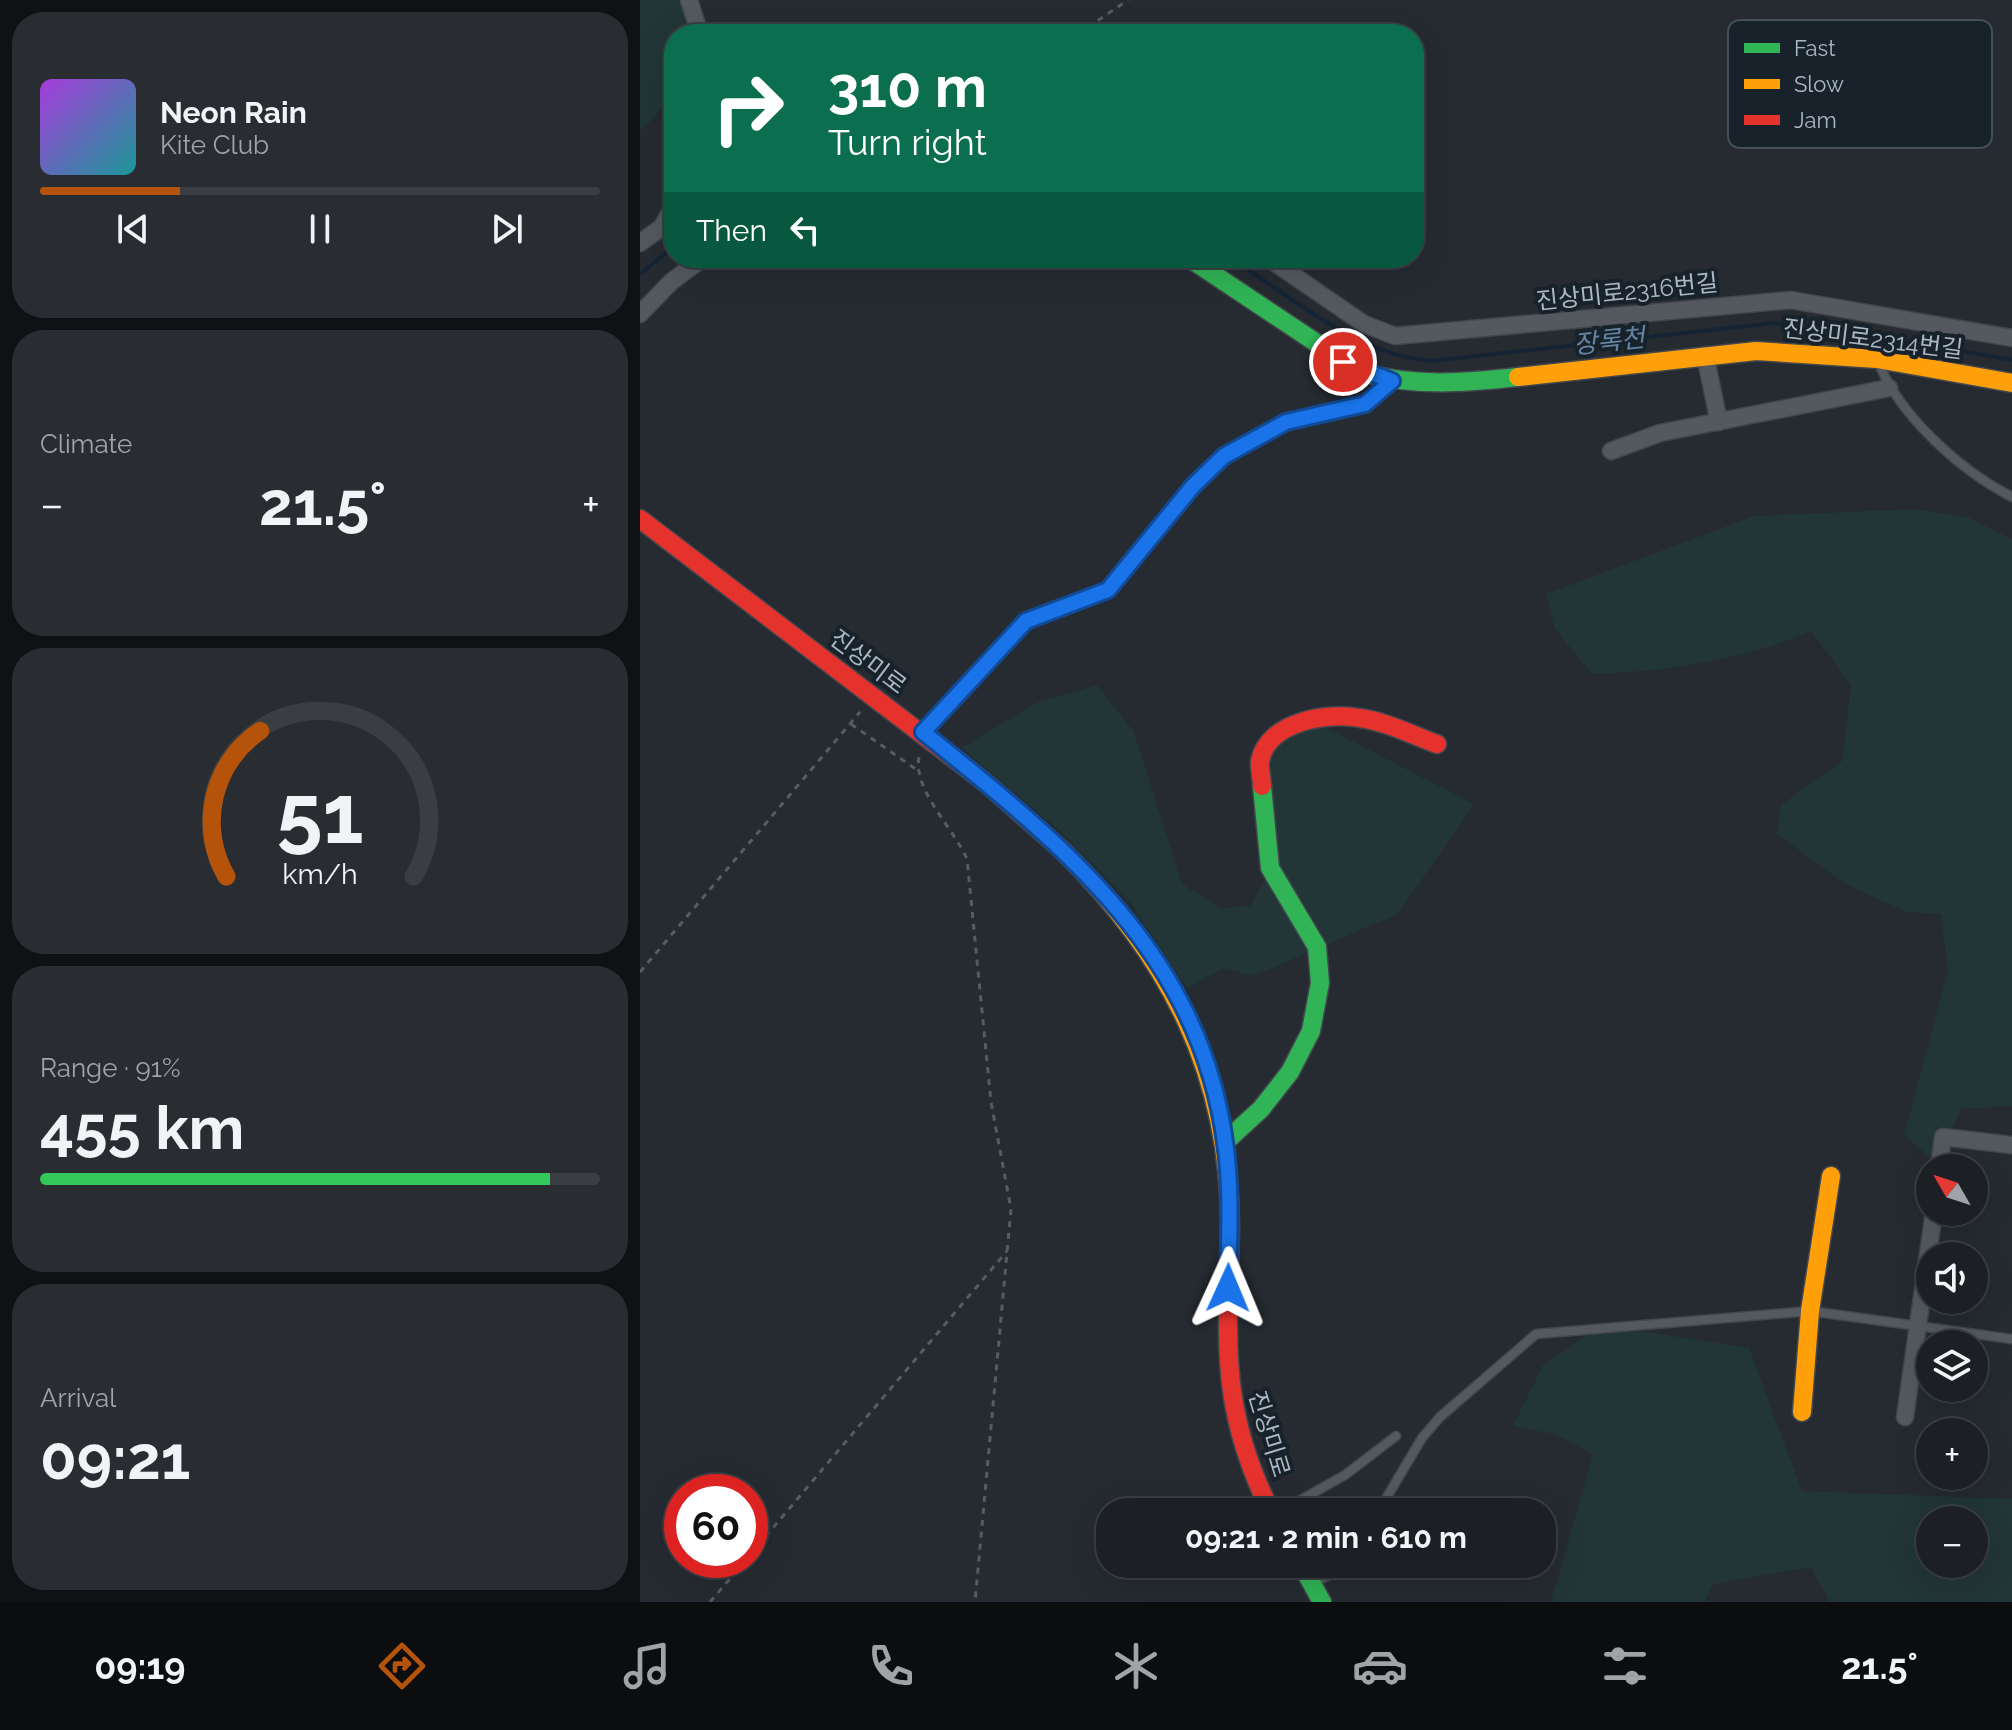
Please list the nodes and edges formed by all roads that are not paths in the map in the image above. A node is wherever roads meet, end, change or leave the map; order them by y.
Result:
1 (689, 0) edge
2 (697, 24) edge
3 (664, 223) edge
4 (640, 243) edge
5 (690, 268) edge
6 (1204, 268) edge
7 (1283, 268) edge
8 (640, 314) edge
9 (2012, 338) edge
10 (1705, 355) junction
11 (1877, 359) junction
12 (1392, 381) junction
13 (2012, 383) edge
14 (1889, 388) junction
15 (1719, 422) junction
16 (1611, 451) dead end
17 (2012, 497) edge
18 (640, 519) edge
19 (923, 732) junction
20 (1437, 744) dead end
21 (1225, 1142) junction
22 (2012, 1145) edge
23 (1941, 1154) edge
24 (1831, 1176) dead end
25 (1932, 1226) edge
26 (1810, 1311) junction
27 (1919, 1326) junction
28 (2012, 1339) edge
29 (1802, 1412) dead end
30 (1905, 1417) dead end
31 (1396, 1436) dead end
32 (1265, 1498) edge
33 (1304, 1498) edge
34 (1386, 1498) edge
35 (1312, 1578) edge
36 (1322, 1602) edge

1 - 2 street
3 - 4 street
5 - 8 street
6 - 12 street, 진상미로2314번길
7 - 9 street, 진상미로2316번길
10 - 11 street, 진상미로2314번길
10 - 12 street, 진상미로2314번길
10 - 15 street
11 - 13 street, 진상미로2314번길
11 - 14 lane
12 - 19 lane
14 - 15 street
14 - 17 lane
15 - 16 street
18 - 19 street, 진상미로
19 - 21 street, 진상미로
20 - 21 street
21 - 32 street, 진상미로
22 - 23 street
24 - 26 street
25 - 27 street
26 - 27 lane
26 - 29 street
26 - 34 lane
27 - 28 lane
27 - 30 street
31 - 33 lane
35 - 36 street

